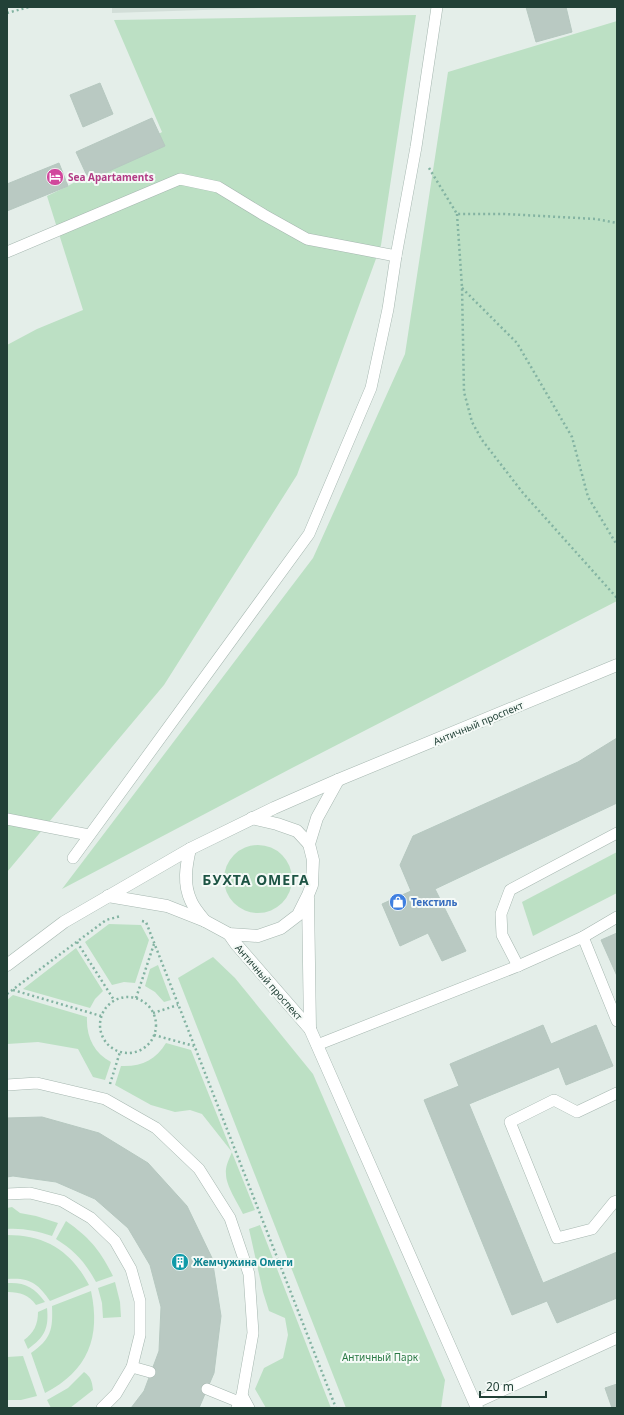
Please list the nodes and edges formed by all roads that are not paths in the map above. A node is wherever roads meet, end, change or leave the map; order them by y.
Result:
1 (437, 7) edge
2 (7, 252) edge
3 (396, 256) junction
4 (617, 665) edge
5 (338, 780) junction
6 (252, 818) junction
7 (7, 819) edge
8 (617, 833) edge
9 (89, 835) junction
10 (309, 844) junction
11 (190, 849) junction
12 (73, 858) dead end
13 (308, 895) junction
14 (108, 896) junction
15 (617, 917) edge
16 (205, 921) junction
17 (229, 934) junction
18 (583, 937) junction
19 (7, 964) edge
20 (518, 966) junction
21 (617, 1021) edge
22 (310, 1029) junction
23 (317, 1045) junction
24 (7, 1085) edge
25 (617, 1093) edge
26 (7, 1194) edge
27 (617, 1201) edge
28 (617, 1338) edge
29 (132, 1367) junction
30 (150, 1372) dead end
31 (207, 1389) dead end
32 (242, 1403) edge
33 (476, 1406) edge
34 (102, 1408) edge

1 - 3 lane
2 - 3 lane
3 - 9 lane
4 - 5 street, Античный проспект
5 - 6 street, Античный проспект
5 - 10 street, Античный проспект
6 - 10 street
6 - 11 street, Античный проспект
7 - 9 lane
8 - 20 lane
9 - 12 lane
10 - 13 street, Античный проспект
11 - 14 street, Античный проспект
11 - 16 street, Античный проспект
13 - 17 street, Античный проспект
13 - 22 street, Античный проспект
14 - 16 street, Античный проспект
14 - 19 street, Античный проспект
15 - 18 lane
16 - 17 street, Античный проспект
17 - 22 street, Античный проспект
18 - 20 lane
18 - 21 lane
20 - 23 lane
22 - 23 street, Античный проспект
23 - 33 street, Античный проспект
24 - 32 lane
25 - 27 lane
26 - 29 lane
28 - 33 lane
29 - 30 lane
29 - 34 lane
31 - 32 lane

